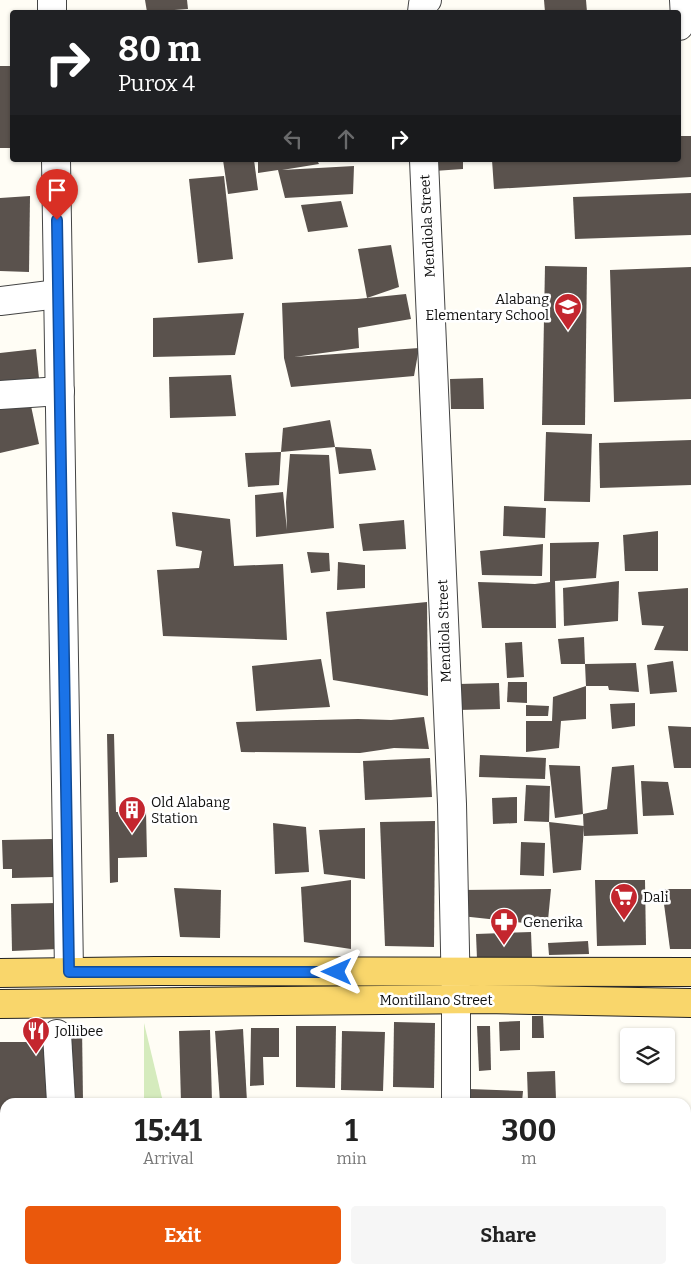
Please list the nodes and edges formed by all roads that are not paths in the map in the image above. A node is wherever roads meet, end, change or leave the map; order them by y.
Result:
1 (684, 0) edge
2 (681, 23) edge
3 (56, 162) edge
4 (424, 162) edge
5 (58, 294) junction
6 (0, 301) edge
7 (60, 391) junction
8 (0, 396) edge
9 (78, 972) junction
10 (123, 972) junction
11 (455, 972) junction
12 (691, 972) edge
13 (0, 973) edge
14 (456, 999) junction
15 (691, 1003) edge
16 (0, 1004) edge
17 (87, 1004) junction
18 (125, 1004) junction
19 (57, 1034) dead end
20 (61, 1098) edge
21 (456, 1098) edge

1 - 2 street
3 - 5 street
4 - 11 street, Mendiola Street
5 - 6 street
5 - 7 street
7 - 8 street
7 - 9 street
9 - 10 main road, Montillano Street
9 - 13 main road, Montillano Street
9 - 17 main road
10 - 11 main road, Montillano Street
10 - 18 main road
11 - 12 main road, Montillano Street
11 - 14 street, Mendiola Street
14 - 15 main road, Montillano Street
14 - 18 main road, Montillano Street
14 - 21 street, Mendiola Street
16 - 17 main road, Montillano Street
17 - 18 main road, Montillano Street
19 - 20 street

